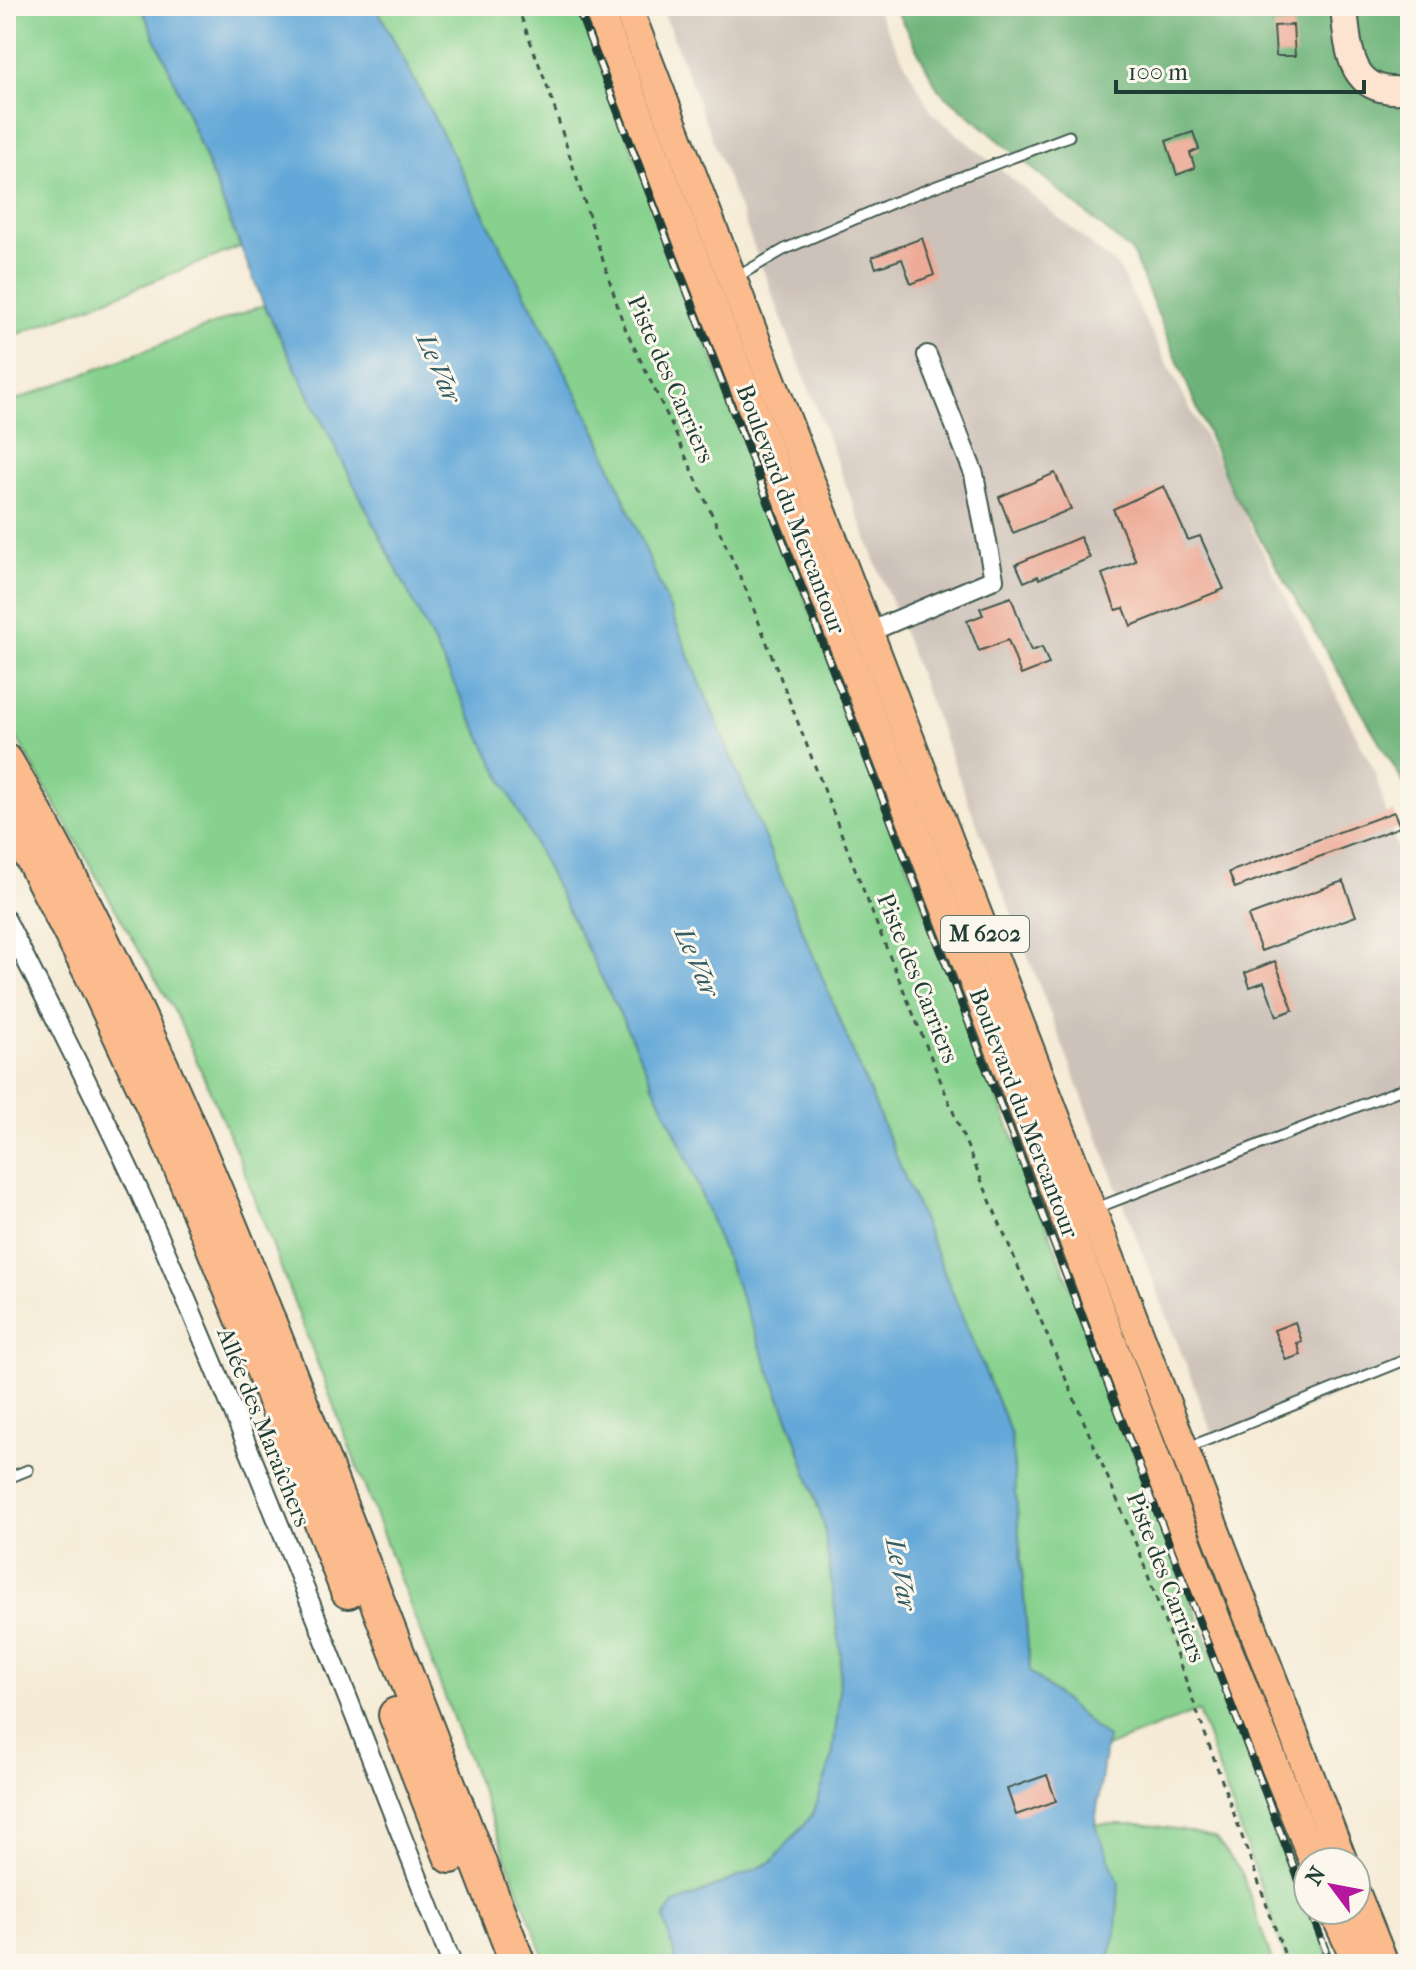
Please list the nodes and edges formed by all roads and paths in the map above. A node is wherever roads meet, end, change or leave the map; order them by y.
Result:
1 (517, 6) edge
2 (597, 6) edge
3 (627, 6) edge
4 (1344, 6) edge
5 (1410, 89) edge
6 (1069, 136) dead end
7 (732, 280) junction
8 (927, 355) dead end
9 (869, 632) junction
10 (6, 762) edge
11 (6, 812) edge
12 (6, 920) edge
13 (1410, 1086) edge
14 (1091, 1210) junction
15 (1410, 1358) edge
16 (1184, 1449) junction
17 (28, 1470) dead end
18 (6, 1479) edge
19 (1308, 1846) edge
20 (1337, 1846) edge
21 (1340, 1926) edge
22 (1369, 1926) edge
23 (452, 1964) edge
24 (493, 1964) edge
25 (518, 1964) edge
26 (1288, 1964) edge
27 (1358, 1964) edge
28 (1384, 1964) edge

1 - 26 path, Piste des Carriers
2 - 19 main road, Boulevard du Mercantour / M 6202
3 - 7 main road, Boulevard du Mercantour / M 6202
4 - 5 street
6 - 7 lane
7 - 9 main road, Boulevard du Mercantour / M 6202
8 - 9 street
9 - 14 main road, Boulevard du Mercantour / M 6202
10 - 25 highway
11 - 24 highway
12 - 23 street, Allée des Maraîchers
13 - 14 lane
14 - 16 main road, Boulevard du Mercantour / M 6202
15 - 16 lane
16 - 20 main road, Boulevard du Mercantour / M 6202
17 - 18 lane
21 - 27 main road
22 - 28 main road

